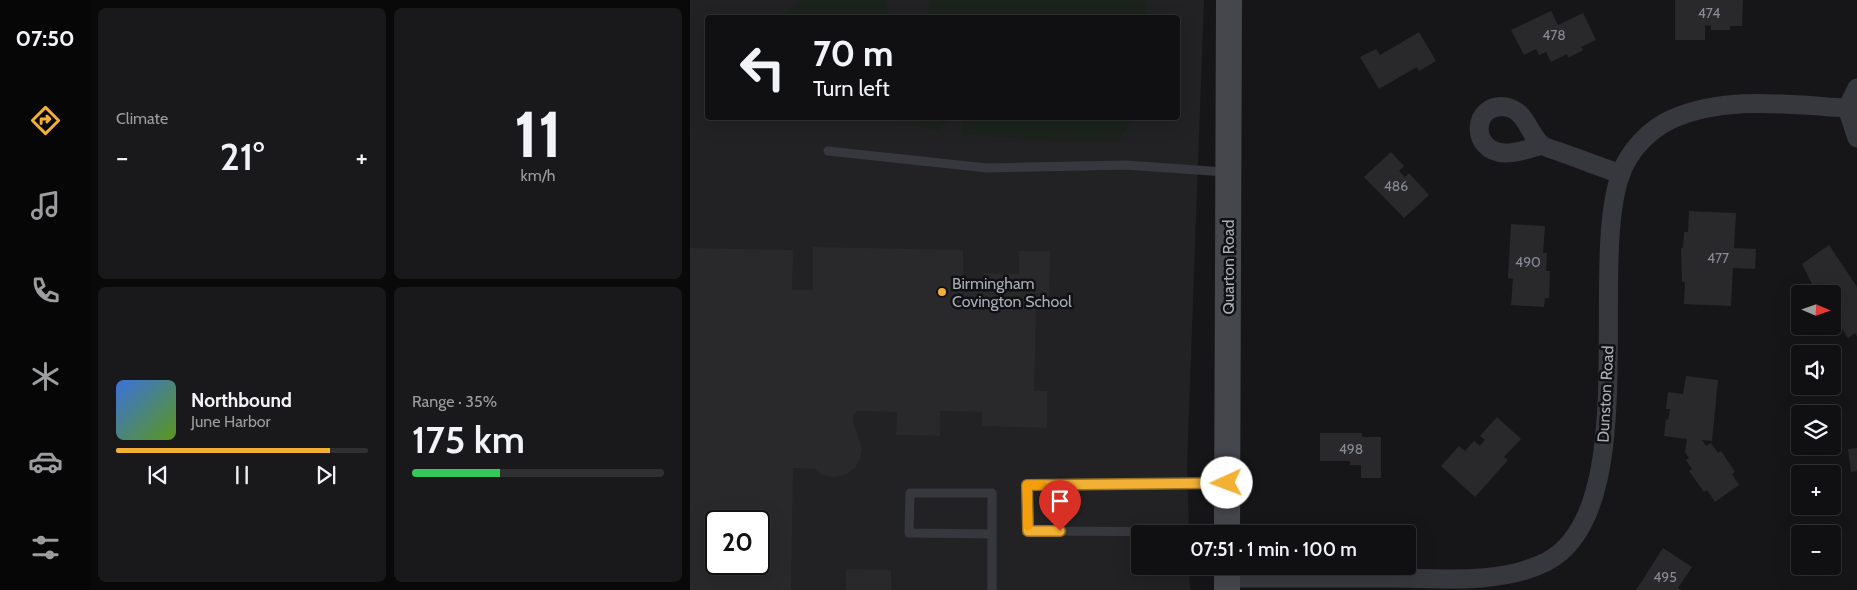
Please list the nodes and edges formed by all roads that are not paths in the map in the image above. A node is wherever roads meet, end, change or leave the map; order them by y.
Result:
1 (1229, 0) edge
2 (1857, 88) edge
3 (1848, 108) junction
4 (1857, 138) edge
5 (1542, 145) dead end
6 (828, 151) dead end
7 (1228, 173) junction
8 (1620, 174) junction
9 (1227, 483) junction
10 (1227, 525) edge
11 (1131, 532) edge
12 (992, 534) junction
13 (1227, 578) edge
14 (992, 590) edge

1 - 7 street, Quarton Road
2 - 3 street
3 - 4 street
3 - 8 street, Dunston Road
5 - 8 street
6 - 7 lane
7 - 9 street, Quarton Road
8 - 13 street, Dunston Road
9 - 10 street, Quarton Road
9 - 11 lane
12 - 12 lane
12 - 14 lane

